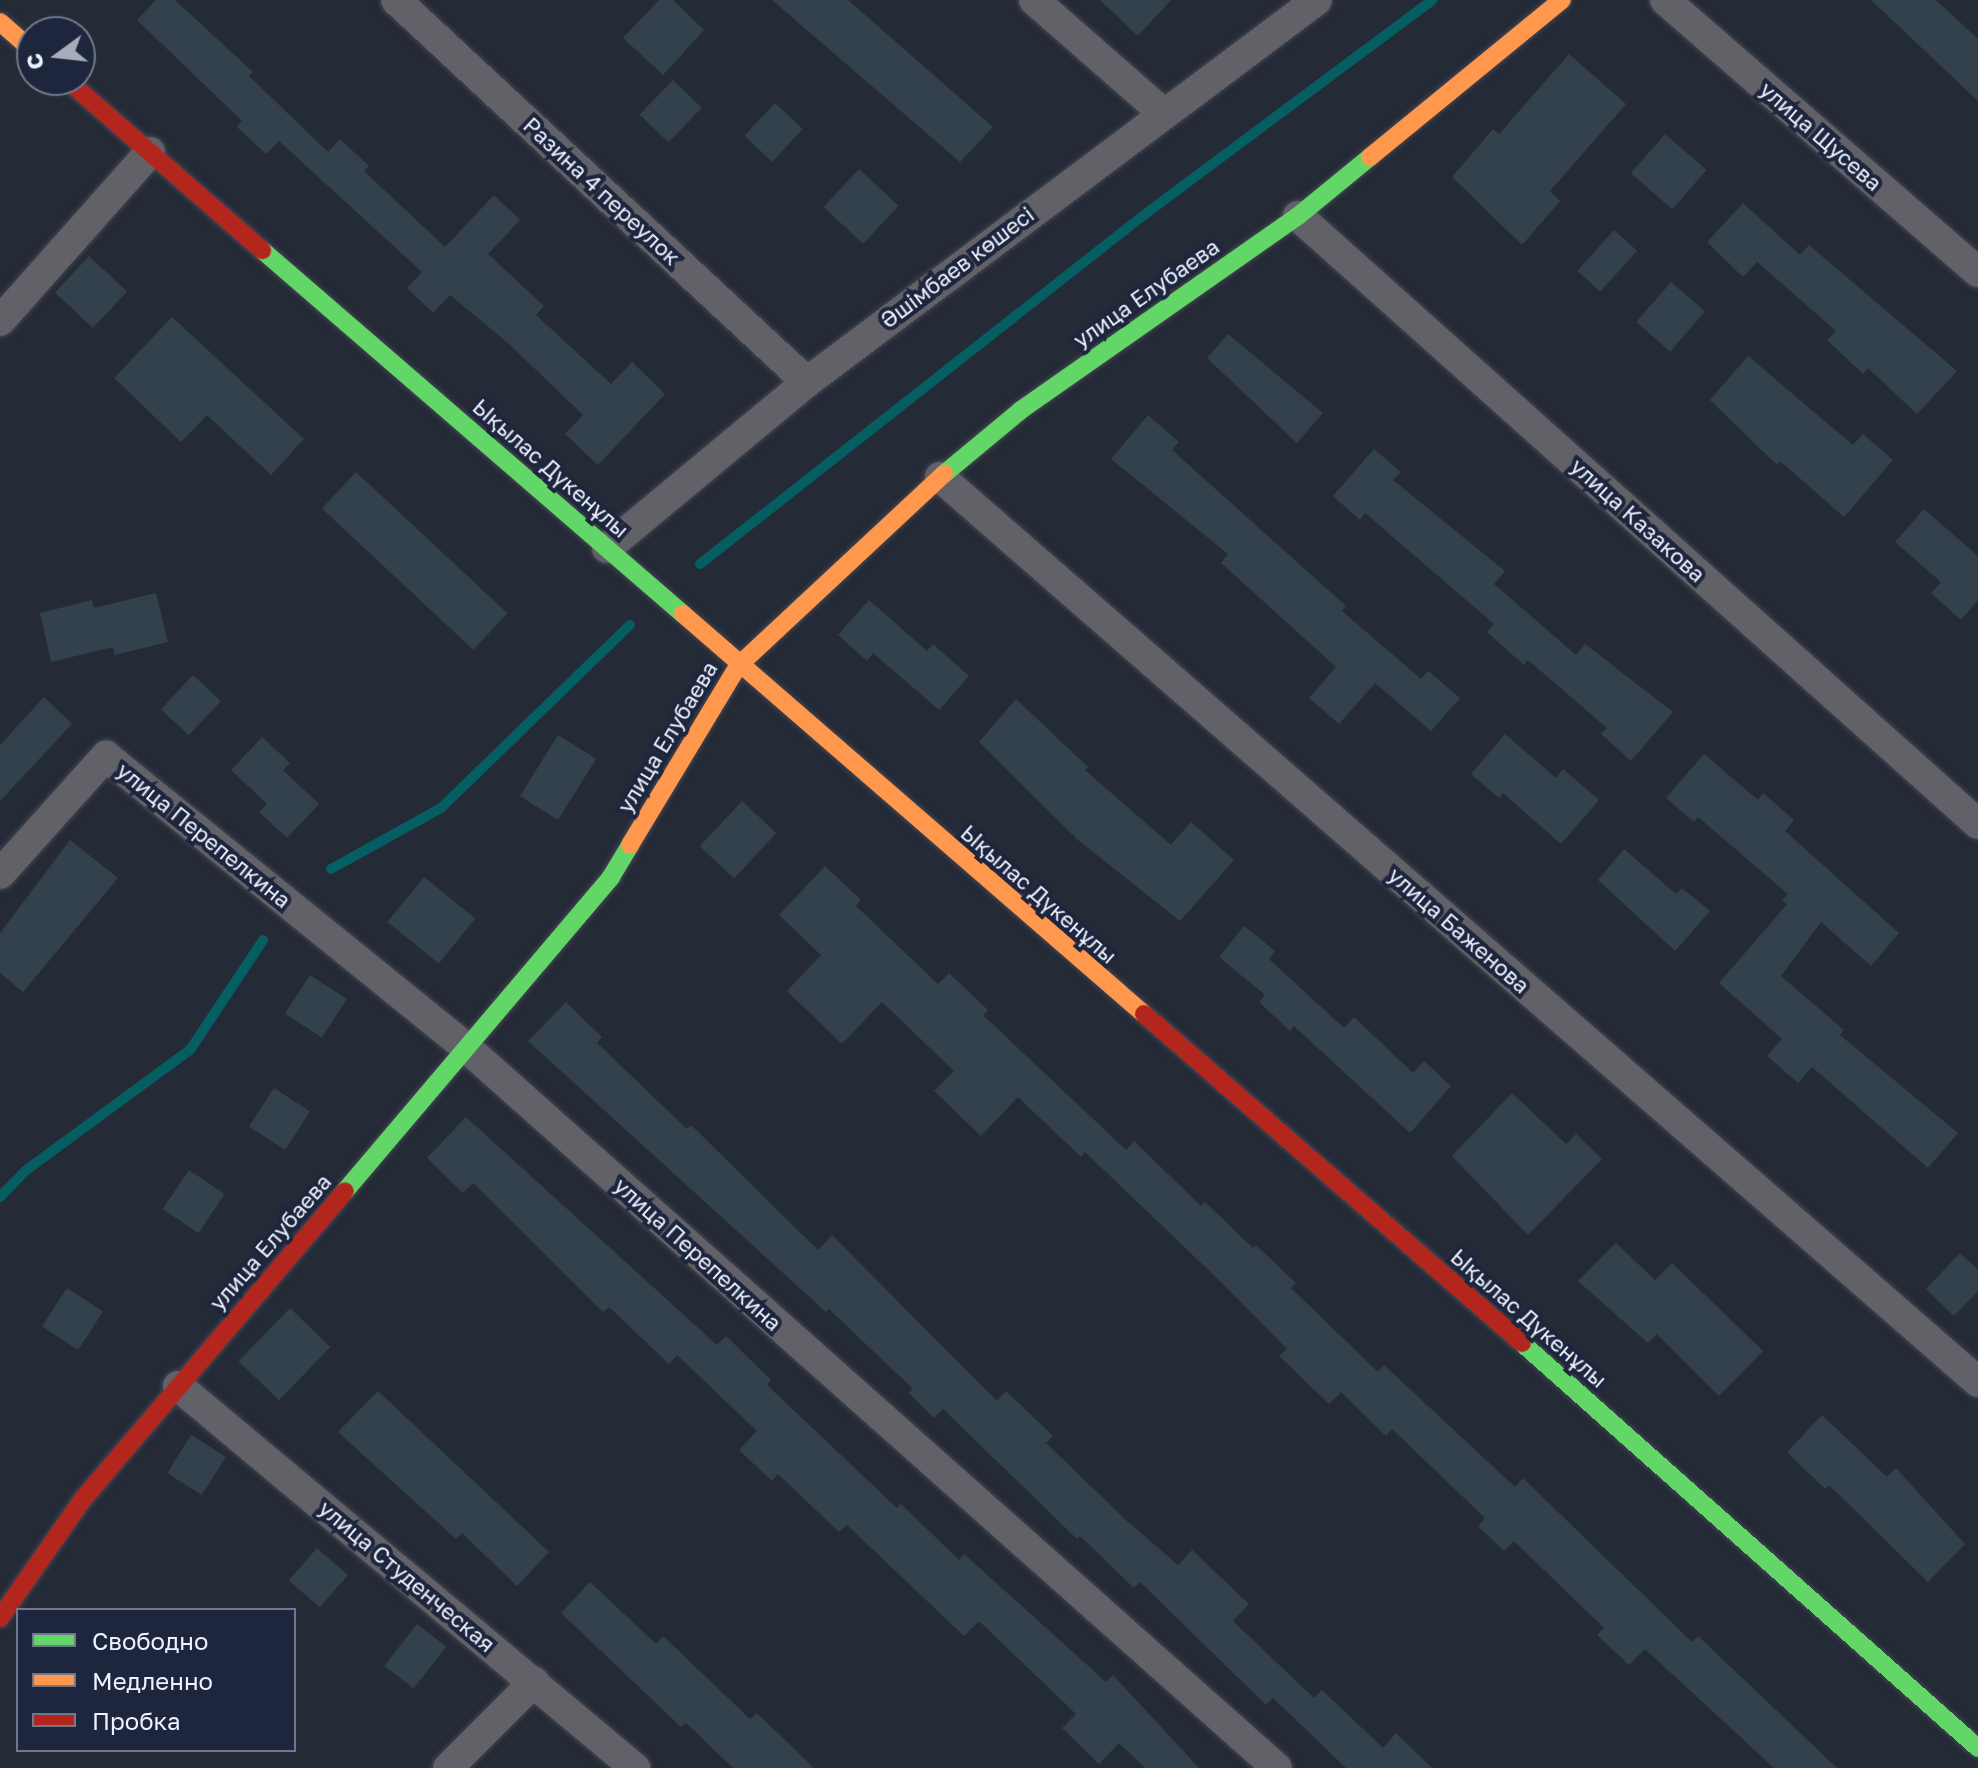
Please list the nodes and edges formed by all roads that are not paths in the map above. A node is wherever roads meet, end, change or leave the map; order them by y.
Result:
1 (396, 0) edge
2 (1034, 0) edge
3 (1562, 0) edge
4 (1665, 0) edge
5 (1313, 1) edge
6 (85, 96) edge
7 (1163, 113) junction
8 (150, 152) junction
9 (1298, 216) junction
10 (1978, 272) edge
11 (0, 321) edge
12 (807, 382) junction
13 (940, 477) junction
14 (607, 548) junction
15 (738, 666) junction
16 (1978, 824) edge
17 (0, 874) edge
18 (468, 1049) junction
19 (1978, 1382) edge
20 (178, 1386) junction
21 (0, 1618) edge
22 (534, 1682) junction
23 (1978, 1748) edge
24 (448, 1768) edge
25 (635, 1768) edge
26 (1277, 1768) edge

1 - 12 street, Разина 4 переулок
2 - 7 street
3 - 9 street, улица Елубаева
4 - 10 street, улица Щусева
5 - 7 street, Әшімбаев көшесі
6 - 8 street, Ықылас Дүкенұлы
7 - 12 street, Әшімбаев көшесі
8 - 11 street
8 - 14 street, Ықылас Дүкенұлы
9 - 13 street, улица Елубаева
9 - 16 street, улица Казакова
12 - 14 street, Әшімбаев көшесі
13 - 15 street, улица Елубаева
13 - 19 street, улица Баженова
14 - 15 street, Ықылас Дүкенұлы
15 - 18 street, улица Елубаева
15 - 23 street, Ықылас Дүкенұлы
17 - 18 street, улица Перепелкина
18 - 20 street, улица Елубаева
18 - 26 street, улица Перепелкина
20 - 21 street, улица Елубаева
20 - 22 street, улица Студенческая
22 - 24 street
22 - 25 street, улица Студенческая

